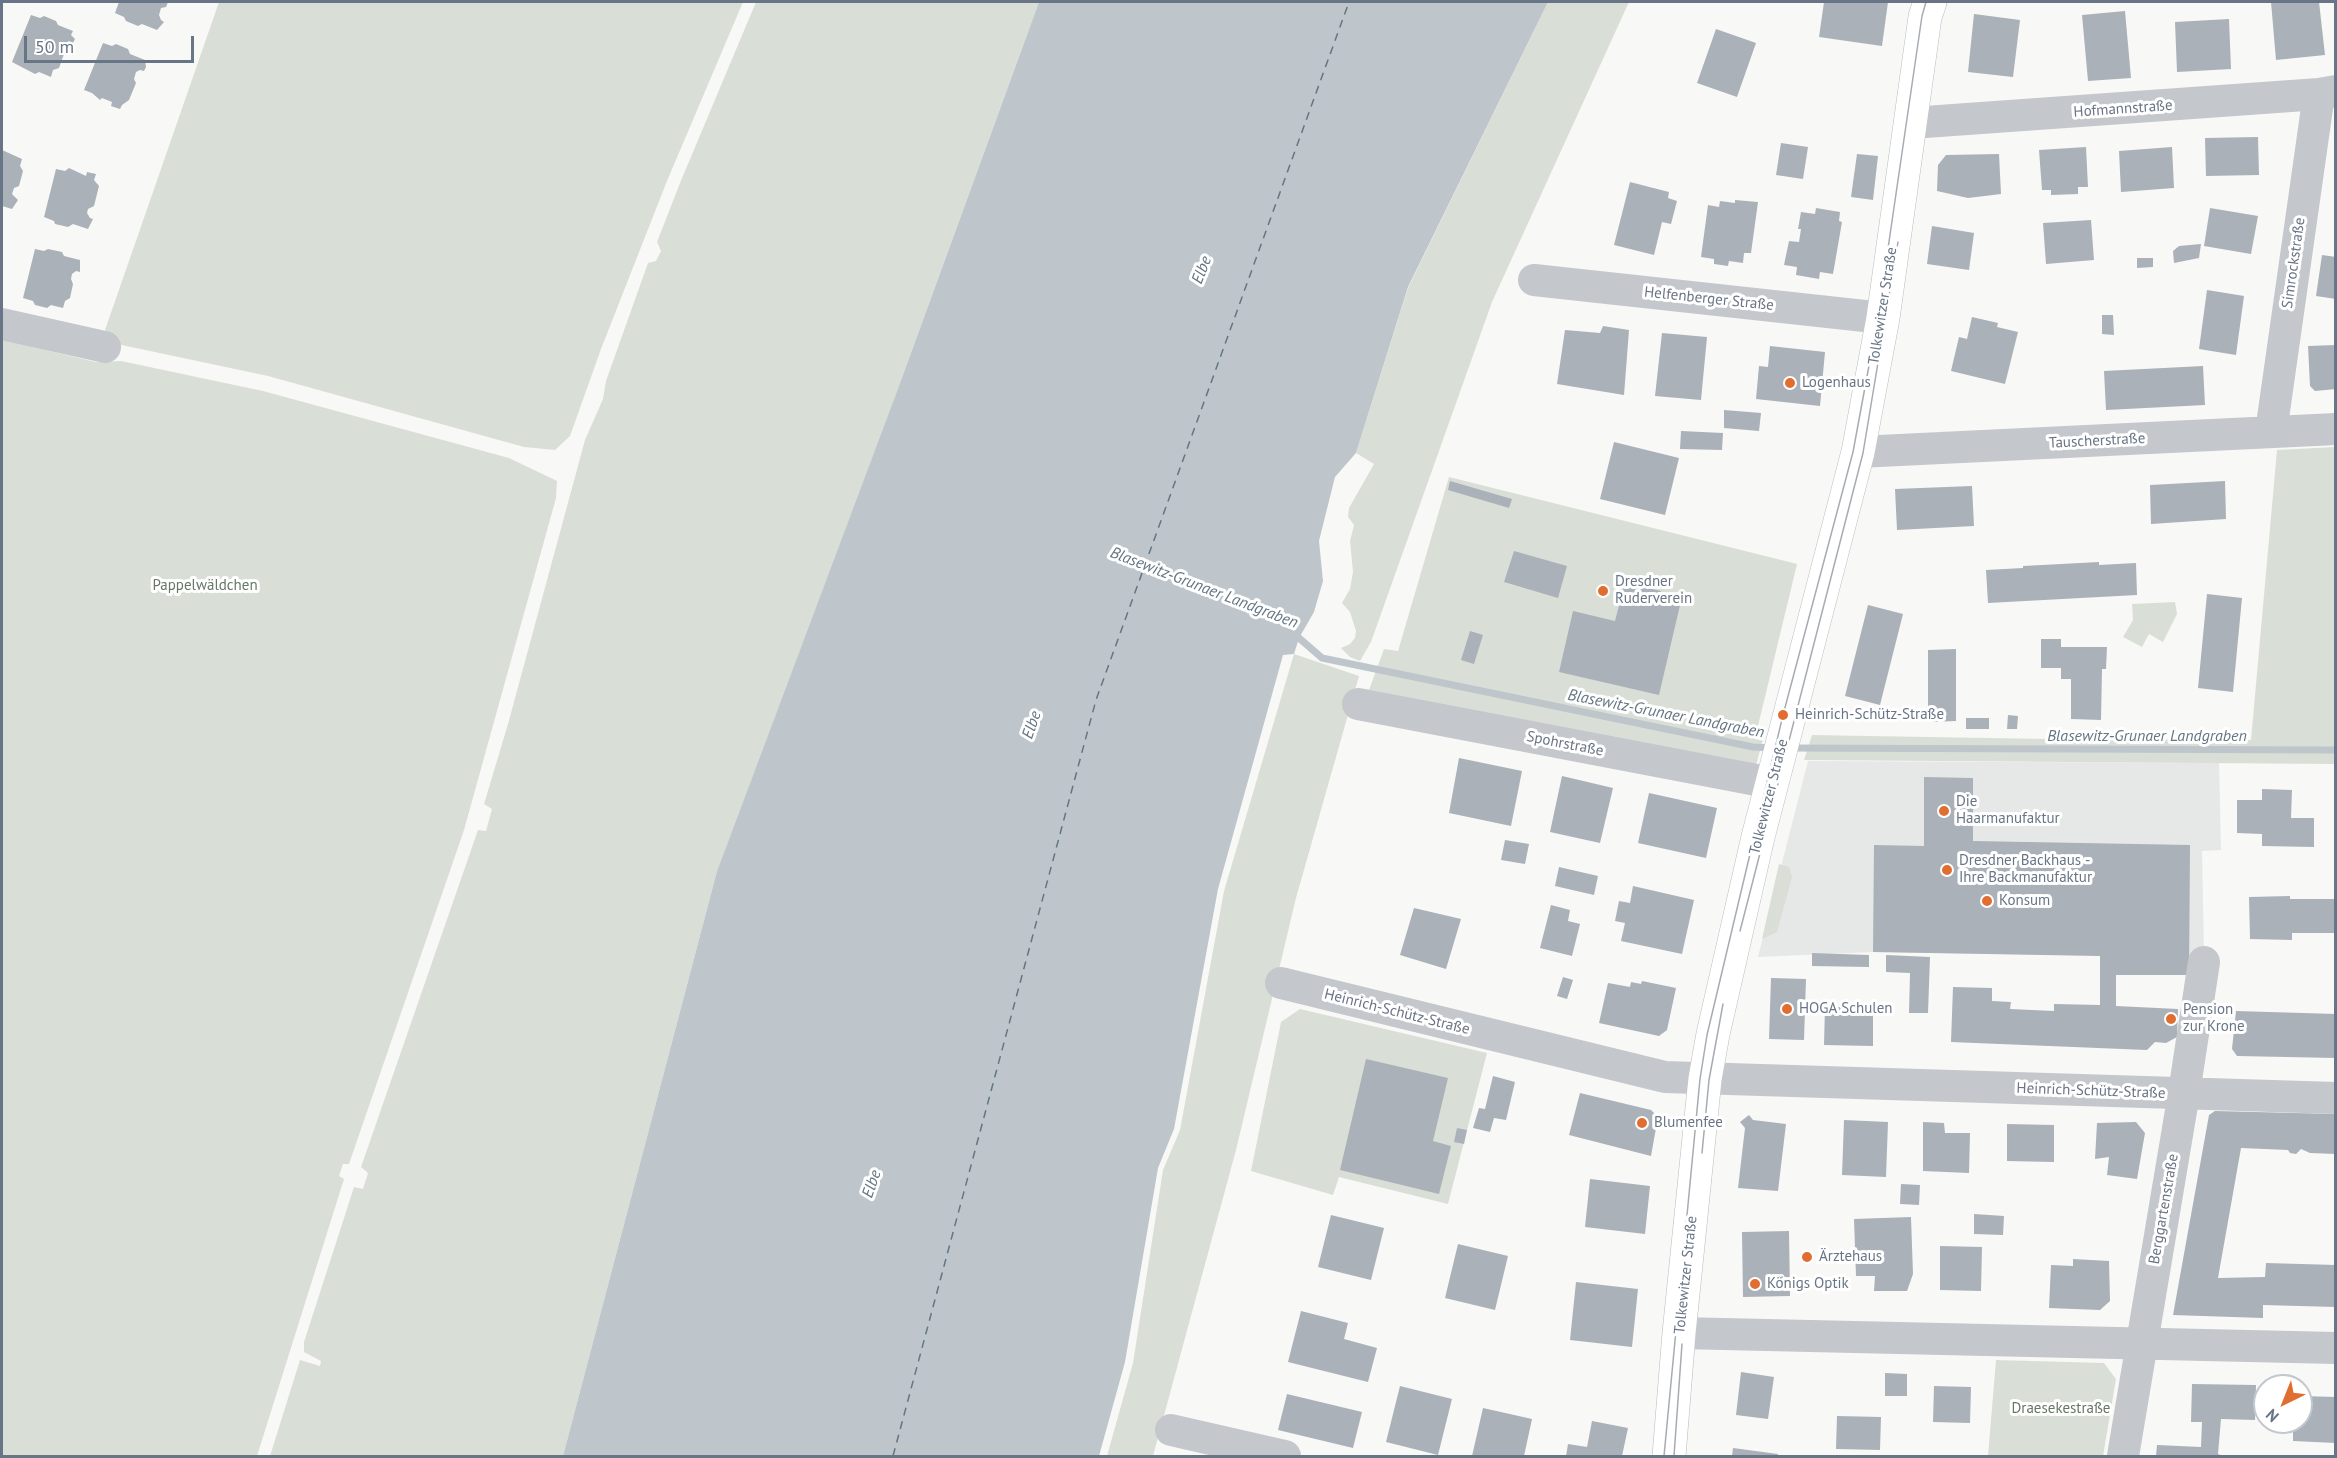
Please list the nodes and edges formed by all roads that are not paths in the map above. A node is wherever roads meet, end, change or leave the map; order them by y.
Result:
1 (1930, 2) edge
2 (2327, 93) edge
3 (1911, 123) junction
4 (1534, 280) dead end
5 (1883, 318) junction
6 (2, 324) edge
7 (105, 347) dead end
8 (2336, 429) edge
9 (2271, 432) junction
10 (1858, 452) junction
11 (1358, 704) dead end
12 (1773, 779) junction
13 (2204, 962) dead end
14 (1281, 983) dead end
15 (1705, 1079) junction
16 (2184, 1094) junction
17 (2336, 1098) edge
18 (1679, 1333) junction
19 (2140, 1342) junction
20 (2336, 1348) edge
21 (1171, 1430) dead end
22 (1285, 1456) edge
23 (1669, 1456) edge
24 (2123, 1456) edge

1 - 3 main road, Tolkewitzer Straße
2 - 3 street, Hofmannstraße
2 - 9 street, Simrockstraße
3 - 5 main road, Tolkewitzer Straße
4 - 5 street, Helfenberger Straße
5 - 10 main road, Tolkewitzer Straße
6 - 7 street
8 - 9 street, Tauscherstraße
9 - 10 street, Tauscherstraße
10 - 12 main road, Tolkewitzer Straße
11 - 12 street, Spohrstraße
12 - 15 main road, Tolkewitzer Straße
13 - 16 street, Berggartenstraße
14 - 15 street, Heinrich-Schütz-Straße
15 - 16 street, Heinrich-Schütz-Straße
15 - 18 main road, Tolkewitzer Straße
16 - 17 street, Heinrich-Schütz-Straße
16 - 19 street, Berggartenstraße
18 - 19 street
18 - 23 main road, Tolkewitzer Straße
19 - 20 street
19 - 24 street, Berggartenstraße
21 - 22 street

